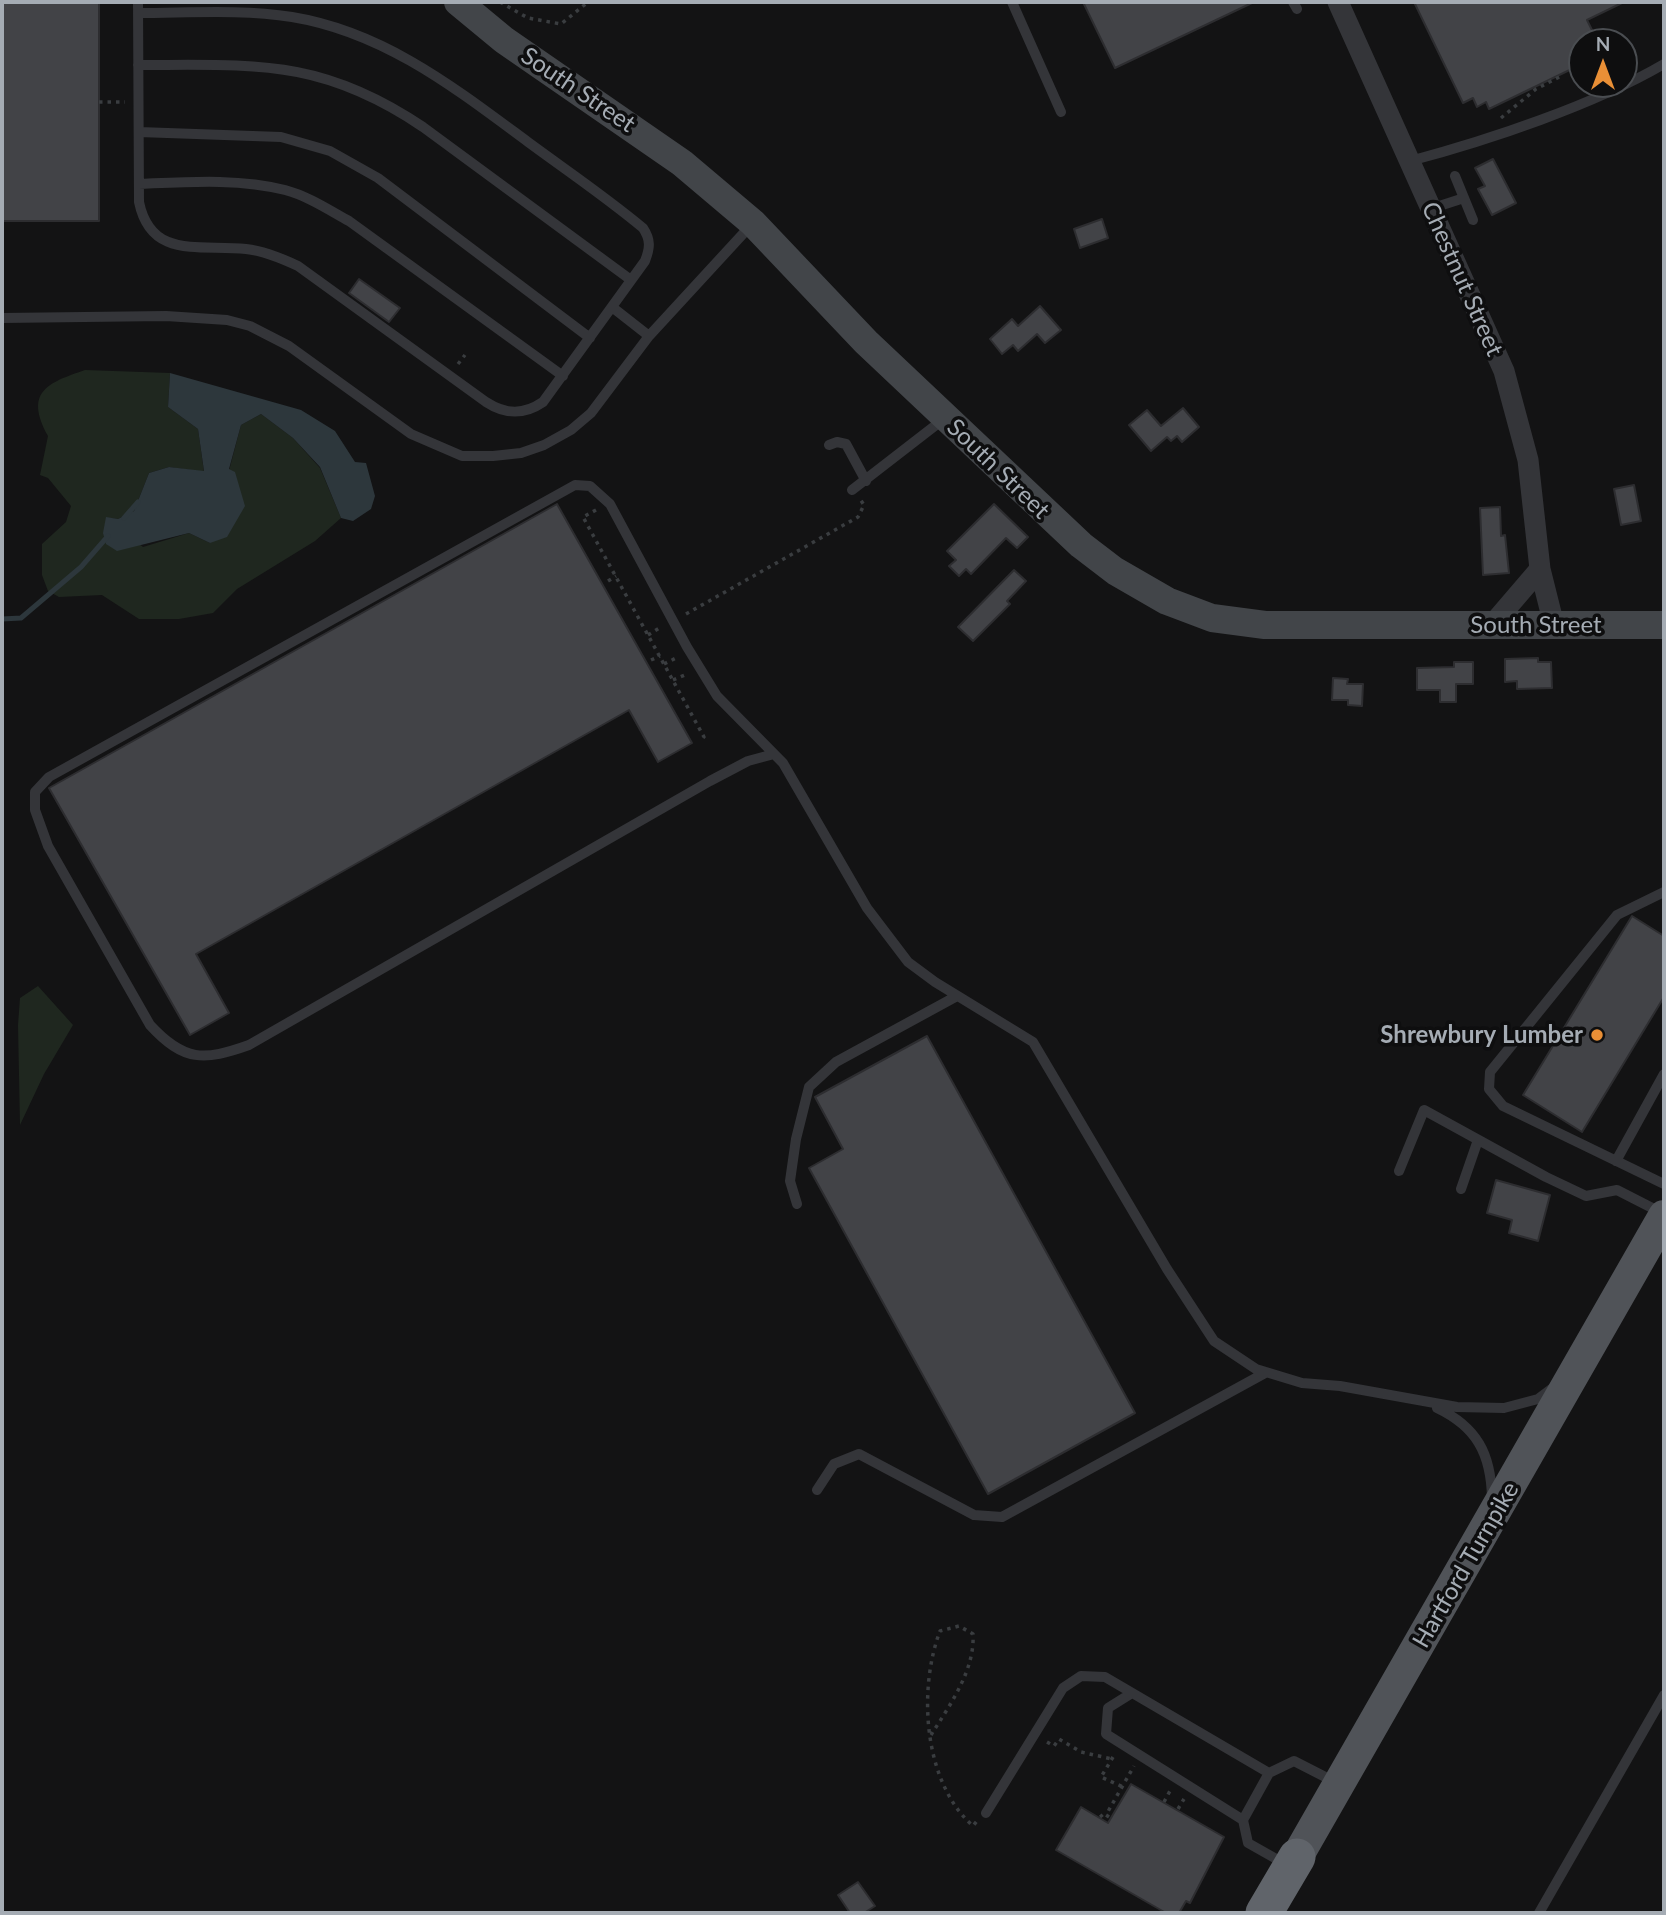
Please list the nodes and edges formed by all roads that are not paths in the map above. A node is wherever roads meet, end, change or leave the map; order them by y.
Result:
1 (458, 2) edge
2 (1012, 2) edge
3 (1338, 2) edge
4 (138, 8) edge
5 (1664, 64) edge
6 (138, 65) junction
7 (1061, 112) dead end
8 (139, 132) junction
9 (1410, 161) junction
10 (1455, 176) dead end
11 (139, 184) junction
12 (1464, 198) junction
13 (1430, 209) junction
14 (1473, 220) dead end
15 (753, 223) junction
16 (631, 280) junction
17 (612, 307) junction
18 (2, 318) edge
19 (649, 336) junction
20 (590, 338) junction
21 (563, 376) junction
22 (945, 418) junction
23 (829, 445) dead end
24 (866, 481) junction
25 (856, 494) road end
26 (1540, 569) junction
27 (1492, 625) junction
28 (1554, 625) junction
29 (1664, 625) edge
30 (774, 754) junction
31 (1664, 892) edge
32 (957, 996) junction
33 (1664, 1074) edge
34 (1478, 1140) junction
35 (1616, 1161) junction
36 (1399, 1171) dead end
37 (1664, 1184) edge
38 (1461, 1189) dead end
39 (797, 1204) dead end
40 (1664, 1215) edge
41 (1580, 1367) junction
42 (1265, 1373) junction
43 (1425, 1403) junction
44 (817, 1490) dead end
45 (1493, 1518) junction
46 (1132, 1693) junction
47 (1664, 1695) edge
48 (1269, 1773) junction
49 (1340, 1784) junction
50 (986, 1813) road end
51 (1243, 1820) junction
52 (1294, 1862) junction
53 (1264, 1913) edge
54 (1539, 1913) edge

1 - 15 street, South Street
2 - 7 lane
3 - 9 street, Chestnut Street
4 - 6 lane
4 - 16 lane
5 - 9 lane
6 - 8 lane
6 - 16 lane
8 - 11 lane
8 - 20 lane
9 - 13 street, Chestnut Street
10 - 12 lane
11 - 21 lane
11 - 21 lane
12 - 13 lane
12 - 14 lane
13 - 26 street, Chestnut Street
15 - 19 lane
15 - 22 street, South Street
16 - 17 lane
17 - 19 lane
17 - 20 lane
18 - 19 lane
20 - 21 lane
22 - 24 lane
22 - 27 street, South Street
23 - 24 lane
24 - 25 lane
26 - 27 street
26 - 28 street, Chestnut Street
27 - 28 street, South Street
28 - 29 street, South Street
30 - 30 lane
30 - 32 lane
31 - 35 lane
32 - 39 lane
32 - 42 lane
33 - 35 lane
34 - 36 lane
34 - 38 lane
34 - 40 lane
35 - 37 lane
40 - 41 main road, Hartford Turnpike
41 - 43 lane
41 - 45 main road, Hartford Turnpike
42 - 43 lane
42 - 44 lane
43 - 45 lane
45 - 49 main road, Hartford Turnpike
46 - 48 lane
46 - 50 lane
46 - 51 lane
47 - 54 lane
48 - 49 lane
48 - 51 lane
49 - 52 main road, Hartford Turnpike
51 - 52 lane
52 - 53 highway, Hartford Turnpike

